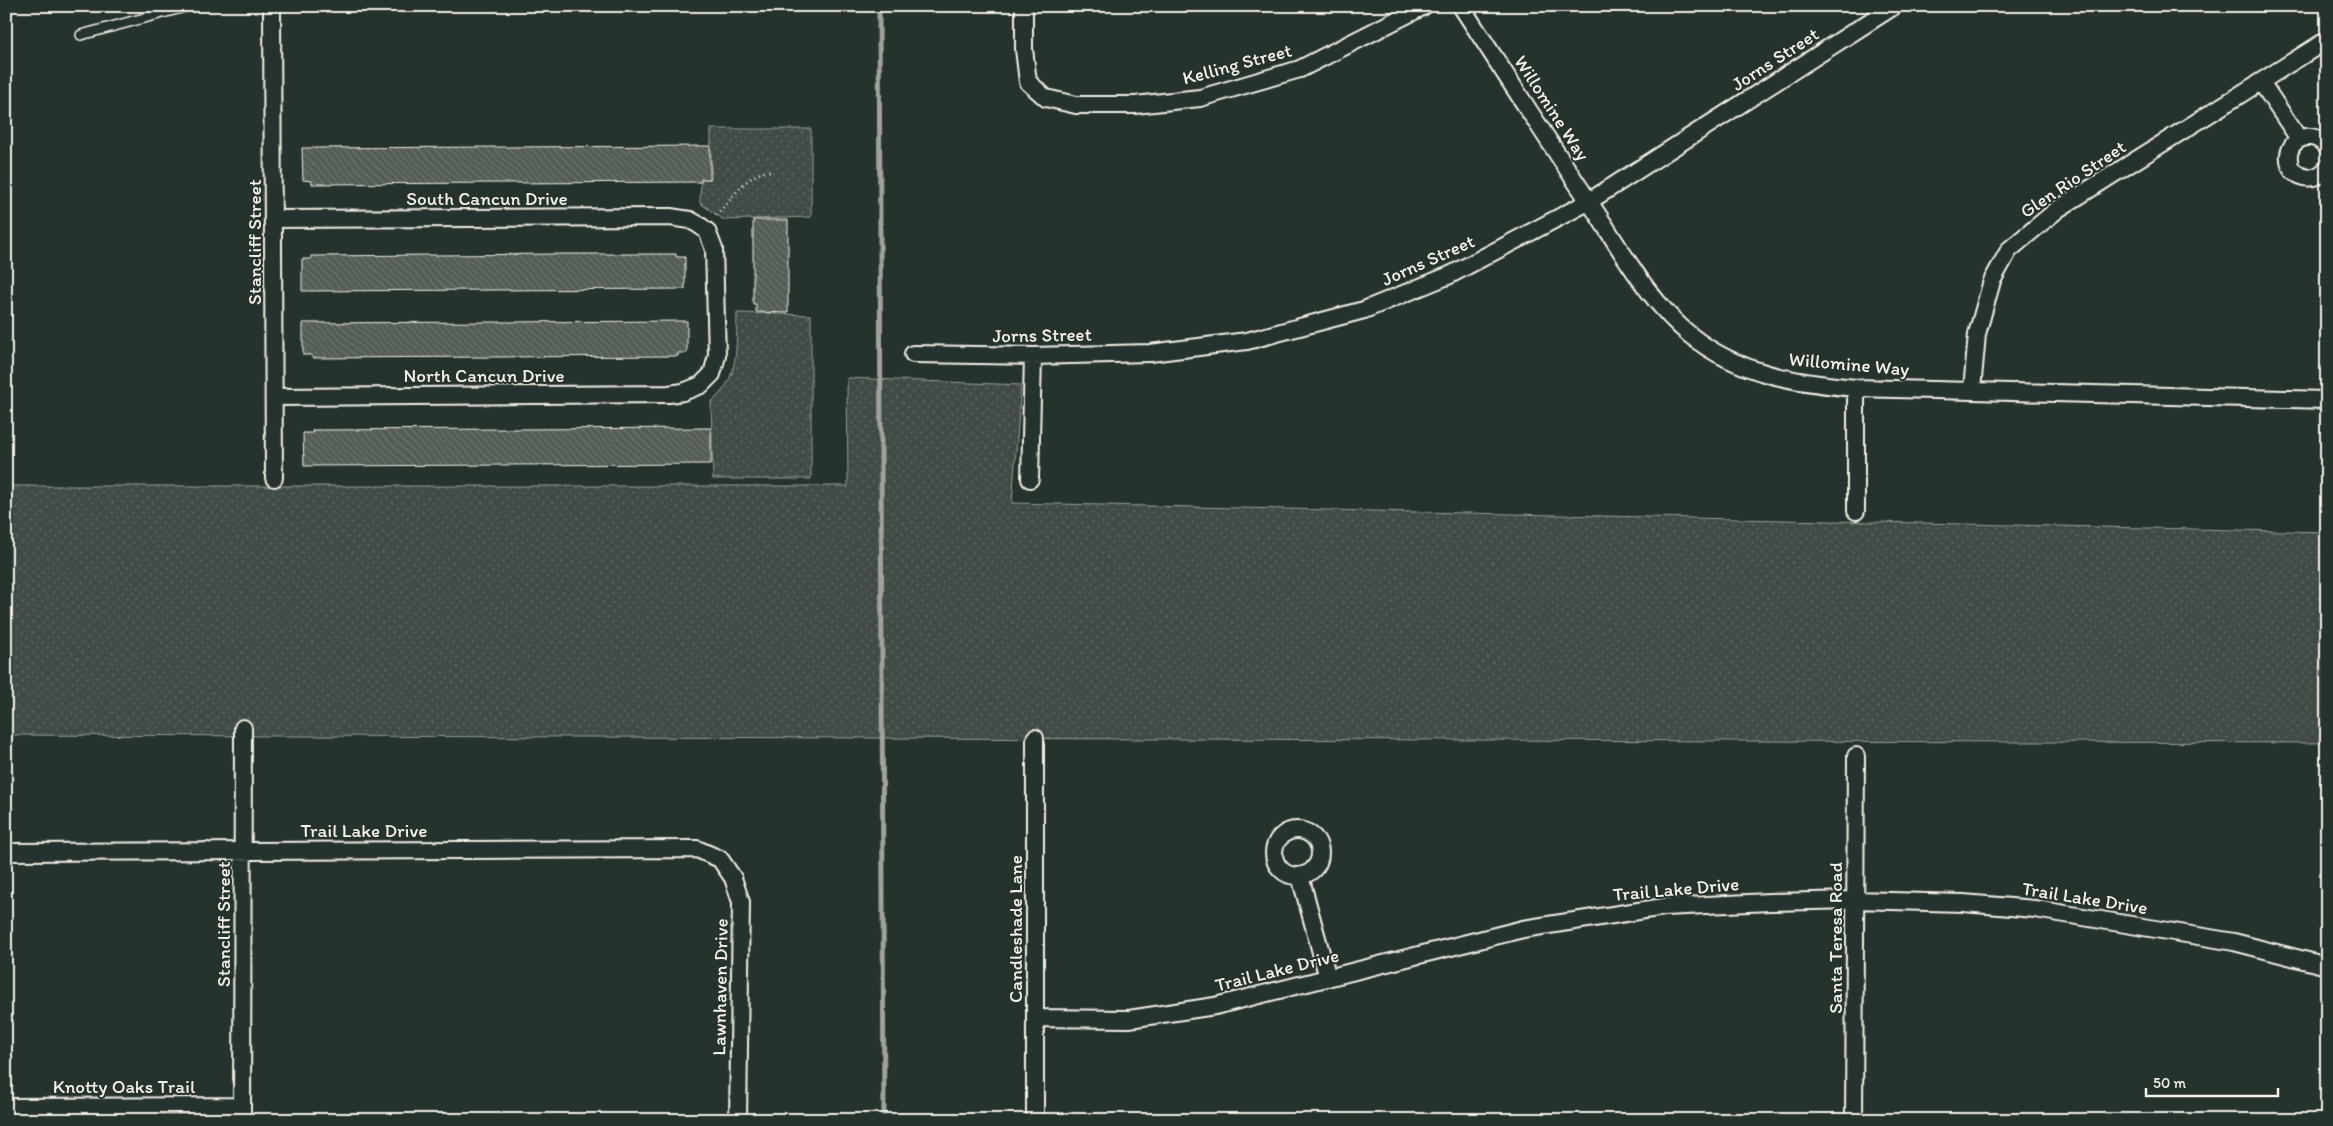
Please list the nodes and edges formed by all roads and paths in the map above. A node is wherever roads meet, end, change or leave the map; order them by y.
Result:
1 (189, 6) edge
2 (272, 6) edge
3 (1024, 6) edge
4 (1424, 6) edge
5 (1461, 6) edge
6 (1894, 6) edge
7 (81, 35) dead end
8 (2327, 40) edge
9 (2261, 82) junction
10 (2299, 139) junction
11 (2327, 147) edge
12 (2327, 168) edge
13 (772, 171) dead end
14 (1588, 202) junction
15 (716, 216) dead end
16 (274, 219) junction
17 (913, 354) dead end
18 (1033, 356) junction
19 (1856, 388) junction
20 (693, 389) joint
21 (1972, 390) junction
22 (275, 397) junction
23 (2327, 400) edge
24 (274, 478) dead end
25 (1030, 479) dead end
26 (1856, 510) dead end
27 (243, 728) dead end
28 (1035, 738) dead end
29 (1856, 756) dead end
30 (243, 850) junction
31 (6, 852) edge
32 (720, 859) joint
33 (1300, 876) dead end
34 (1855, 900) junction
35 (2327, 966) edge
36 (1328, 978) junction
37 (1035, 1018) junction
38 (6, 1107) edge
39 (242, 1113) edge
40 (738, 1120) edge
41 (1035, 1120) edge
42 (1854, 1120) edge

1 - 7 lane
2 - 16 street, Stancliff Street
3 - 4 street, Kelling Street
5 - 14 street, Willomine Way
6 - 14 street, Jorns Street
8 - 9 street, Glen Rio Street
9 - 10 street
9 - 21 street, Glen Rio Street
10 - 11 street
10 - 12 street
13 - 15 path
14 - 18 street, Jorns Street
14 - 19 street, Willomine Way
16 - 20 street, South Cancun Drive
16 - 22 street, Stancliff Street
17 - 18 street, Jorns Street
18 - 25 street
19 - 21 street, Willomine Way
19 - 26 street
20 - 22 street, North Cancun Drive
21 - 23 street, Willomine Way
22 - 24 street, Stancliff Street
27 - 30 street, Stancliff Street
28 - 37 street, Candleshade Lane
29 - 34 street, Santa Teresa Road
30 - 31 street, Trail Lake Drive
30 - 32 street, Trail Lake Drive
30 - 39 street, Stancliff Street
32 - 40 street, Lawnhaven Drive
33 - 36 street
34 - 35 street, Trail Lake Drive
34 - 36 street, Trail Lake Drive
34 - 42 street, Santa Teresa Road
36 - 37 street, Trail Lake Drive
37 - 41 street, Candleshade Lane
38 - 39 street, Knotty Oaks Trail

